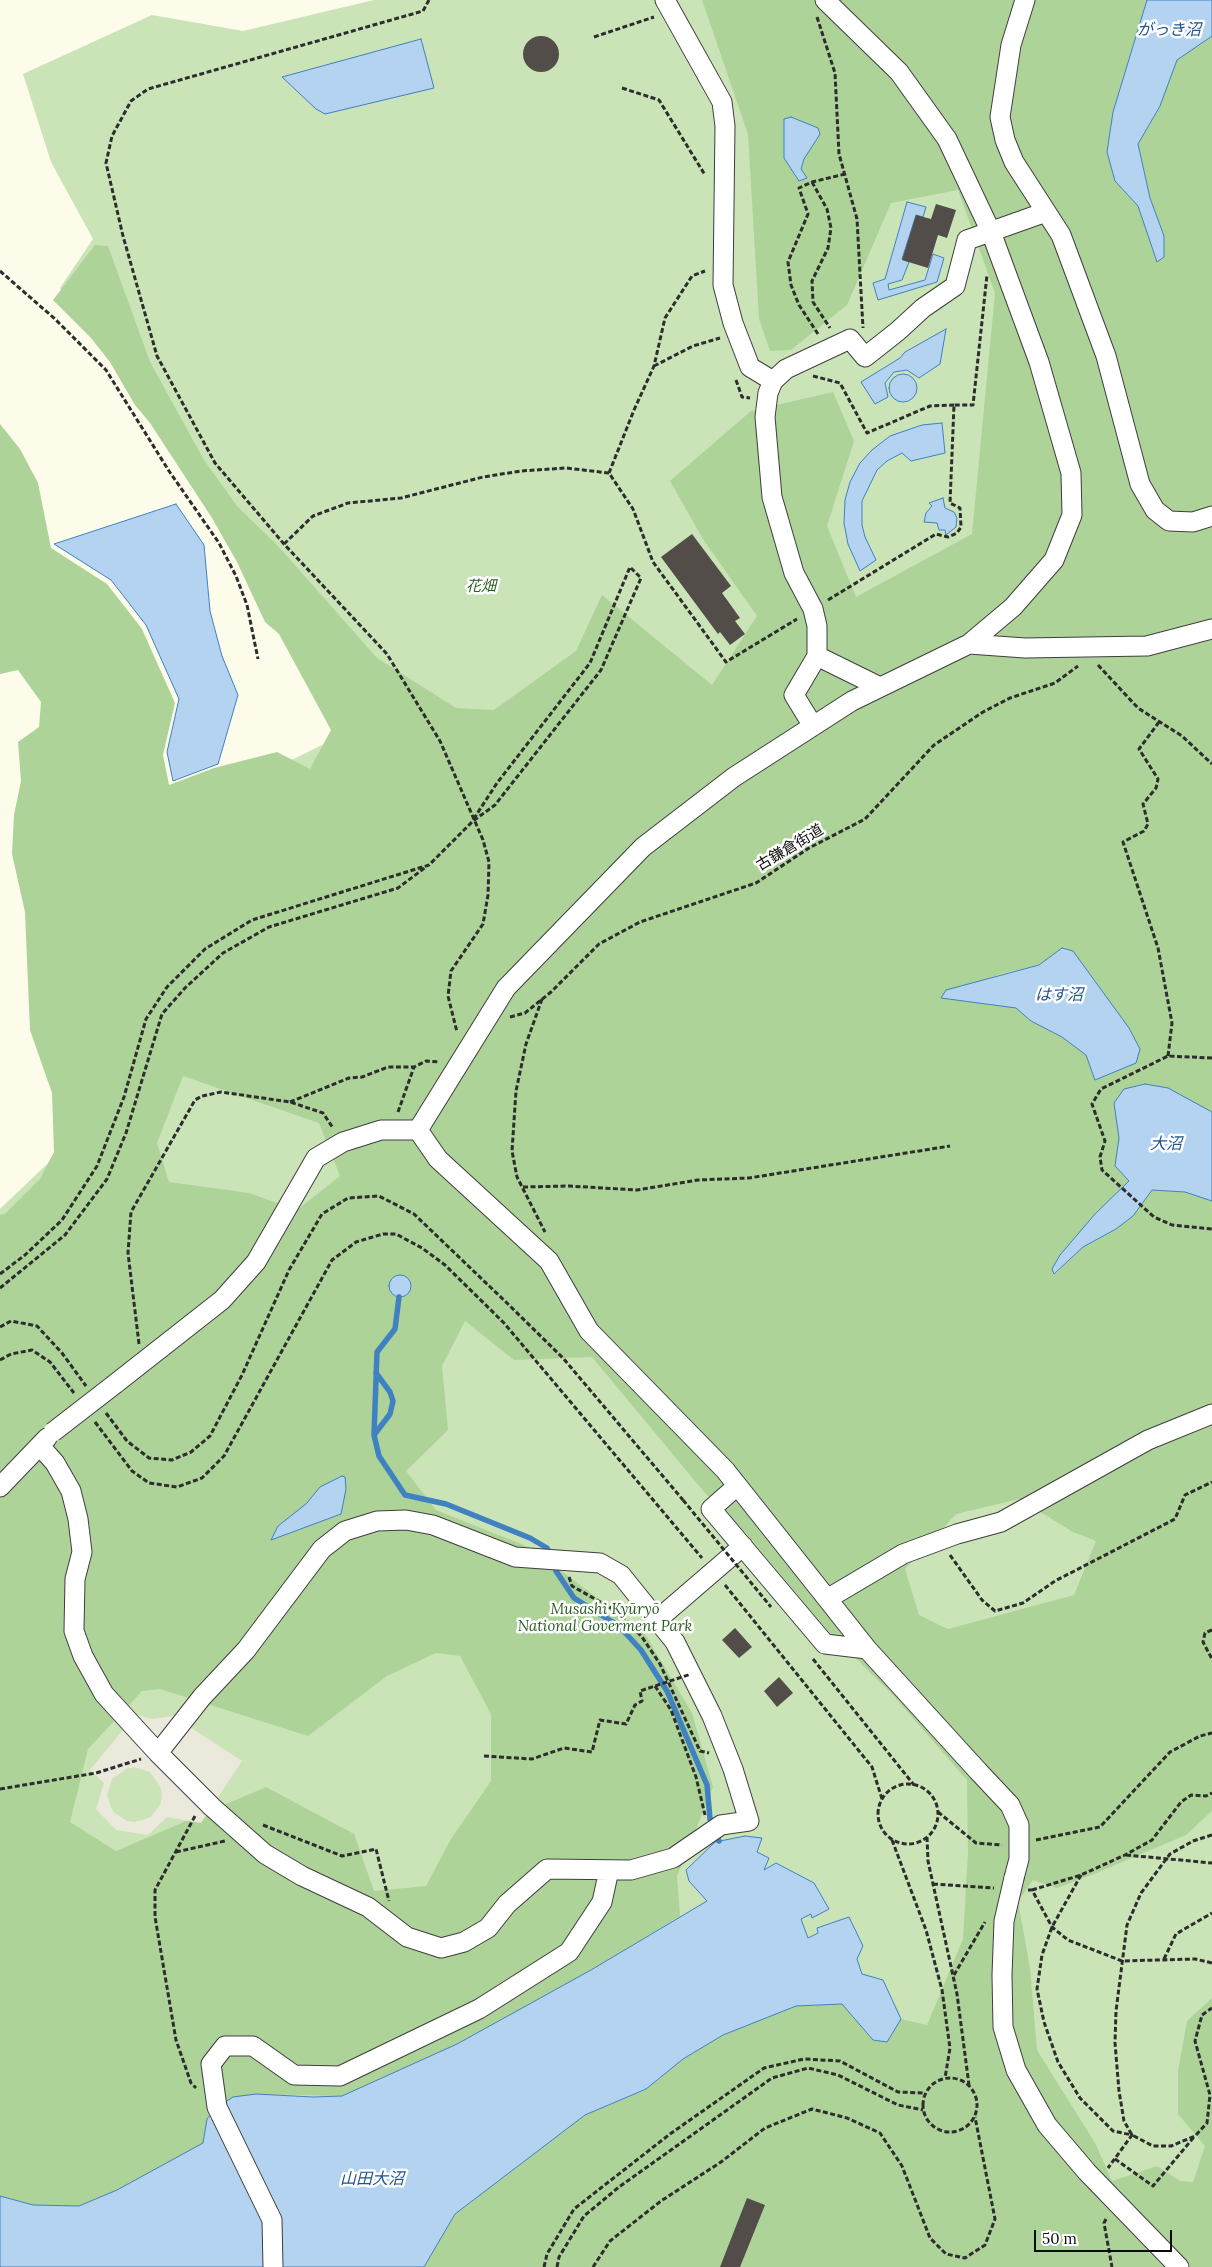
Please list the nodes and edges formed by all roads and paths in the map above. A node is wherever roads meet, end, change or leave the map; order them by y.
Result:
1 (429, 0) edge
2 (1025, 0) edge
3 (668, 6) edge
4 (820, 8) edge
5 (594, 37) dead end
6 (622, 88) dead end
7 (845, 174) junction
8 (812, 182) junction
9 (724, 206) junction
10 (1046, 212) junction
11 (991, 232) junction
12 (723, 264) junction
13 (0, 271) edge
14 (987, 271) dead end
15 (737, 332) junction
16 (840, 344) junction
17 (654, 366) junction
18 (779, 375) junction
19 (954, 405) junction
20 (610, 473) junction
21 (1212, 516) edge
22 (284, 544) junction
23 (813, 609) junction
24 (1212, 628) edge
25 (969, 644) junction
26 (1087, 653) junction
27 (817, 656) junction
28 (258, 660) dead end
29 (880, 687) junction
30 (1159, 722) junction
31 (813, 726) junction
32 (1212, 764) edge
33 (473, 821) junction
34 (430, 865) junction
35 (542, 999) junction
36 (483, 1025) junction
37 (1168, 1056) junction
38 (462, 1058) junction
39 (1212, 1058) edge
40 (414, 1067) junction
41 (290, 1102) junction
42 (391, 1130) junction
43 (418, 1130) junction
44 (344, 1142) junction
45 (950, 1146) dead end
46 (523, 1187) junction
47 (1212, 1229) edge
48 (549, 1262) junction
49 (0, 1274) edge
50 (0, 1288) edge
51 (0, 1327) edge
52 (0, 1360) edge
53 (141, 1364) junction
54 (89, 1391) dead end
55 (79, 1401) dead end
56 (100, 1406) dead end
57 (1212, 1414) edge
58 (91, 1416) dead end
59 (40, 1446) junction
60 (1212, 1482) edge
61 (737, 1486) junction
62 (0, 1487) edge
63 (940, 1540) junction
64 (742, 1546) junction
65 (563, 1560) junction
66 (706, 1563) dead end
67 (719, 1578) dead end
68 (827, 1599) junction
69 (778, 1615) dead end
70 (657, 1620) junction
71 (1212, 1630) edge
72 (867, 1649) junction
73 (809, 1654) dead end
74 (1212, 1659) edge
75 (691, 1674) junction
76 (668, 1682) junction
77 (655, 1686) junction
78 (1212, 1733) edge
79 (158, 1753) junction
80 (484, 1756) dead end
81 (729, 1757) junction
82 (914, 1785) junction
83 (0, 1789) edge
84 (1212, 1793) edge
85 (205, 1799) junction
86 (882, 1799) junction
87 (938, 1812) junction
88 (250, 1829) junction
89 (712, 1832) junction
90 (1212, 1835) edge
91 (927, 1837) junction
92 (892, 1840) junction
93 (1027, 1841) dead end
94 (1009, 1844) dead end
95 (176, 1852) junction
96 (1125, 1855) junction
97 (1166, 1859) junction
98 (1212, 1863) edge
99 (609, 1870) junction
100 (1081, 1875) junction
101 (933, 1884) junction
102 (1032, 1890) junction
103 (1011, 1891) junction
104 (1212, 1913) edge
105 (1052, 1927) junction
106 (396, 1928) junction
107 (1164, 1959) junction
108 (1122, 1961) junction
109 (1212, 1962) edge
110 (953, 1976) junction
111 (1212, 2008) edge
112 (945, 2078) junction
113 (191, 2083) dead end
114 (970, 2085) junction
115 (925, 2093) junction
116 (923, 2110) junction
117 (975, 2117) junction
118 (1132, 2135) junction
119 (1195, 2136) junction
120 (1115, 2158) junction
121 (1097, 2182) junction
122 (1114, 2200) junction
123 (273, 2267) edge
124 (544, 2267) edge
125 (557, 2267) edge
126 (593, 2267) edge
127 (1112, 2267) edge
128 (1180, 2267) edge

1 - 22 path
2 - 10 street
3 - 5 path
3 - 9 street
4 - 7 path
4 - 11 street
6 - 9 path
7 - 8 path
7 - 16 path
8 - 16 path
8 - 16 path
9 - 12 street
10 - 11 street
10 - 21 street
11 - 16 street
11 - 25 street
12 - 15 street
12 - 17 path
13 - 28 path
14 - 19 path
15 - 17 path
15 - 18 street
16 - 18 street
17 - 20 path
18 - 19 path
18 - 23 street
19 - 23 path
20 - 22 path
20 - 23 path
22 - 33 path
23 - 27 street
24 - 26 street
25 - 26 street
25 - 29 street
26 - 30 path
26 - 35 path, 古鎌倉街道
27 - 29 street
27 - 31 street
29 - 31 street
30 - 32 path
30 - 37 path
31 - 36 street
33 - 33 path
33 - 34 path
33 - 38 path
34 - 49 path
34 - 50 path
35 - 36 path, 古鎌倉街道
35 - 46 path
36 - 38 street
37 - 39 path
37 - 47 path
38 - 40 path
38 - 43 street
40 - 41 path
40 - 42 path
41 - 44 path
41 - 53 path
42 - 43 street
42 - 44 street
43 - 48 street
44 - 53 street
45 - 46 path
46 - 48 path
48 - 61 street
51 - 54 path
52 - 55 path
53 - 59 street, bridge
56 - 69 path, bridge
57 - 63 street
58 - 66 path
59 - 62 street
59 - 79 street
60 - 63 path
61 - 64 street
61 - 68 street
63 - 68 street
64 - 70 street
64 - 72 street
65 - 70 street
65 - 76 path
65 - 79 street
67 - 86 path
68 - 72 street
70 - 75 street
71 - 74 path
72 - 103 street, bridge
73 - 82 path
75 - 76 path, bridge
75 - 81 street
76 - 77 path, bridge
76 - 81 path
77 - 80 path, bridge
77 - 89 path
78 - 93 path
79 - 83 path
79 - 85 street
81 - 89 street
82 - 86 path
82 - 87 path
84 - 96 path
85 - 88 street
85 - 95 path
86 - 92 path
87 - 91 path
87 - 94 path
88 - 95 path
88 - 106 street
88 - 106 path
89 - 99 street
90 - 97 path
91 - 92 path
91 - 101 path
92 - 112 path
95 - 113 path
96 - 97 path
96 - 100 path
97 - 98 path
97 - 108 path
99 - 106 street
99 - 123 street
100 - 102 path
100 - 105 path
101 - 103 path
101 - 110 path
102 - 103 path
102 - 105 path
103 - 110 path
103 - 121 street
104 - 107 path
105 - 108 path
105 - 118 path
107 - 108 path
107 - 109 path
108 - 118 path
110 - 114 path
111 - 119 path
112 - 114 path
112 - 115 path
114 - 117 path
115 - 116 path
115 - 124 path
116 - 117 path
116 - 125 path
117 - 126 path
118 - 119 path
118 - 120 path
119 - 120 path
120 - 121 path
121 - 122 street
122 - 127 path
122 - 128 street

